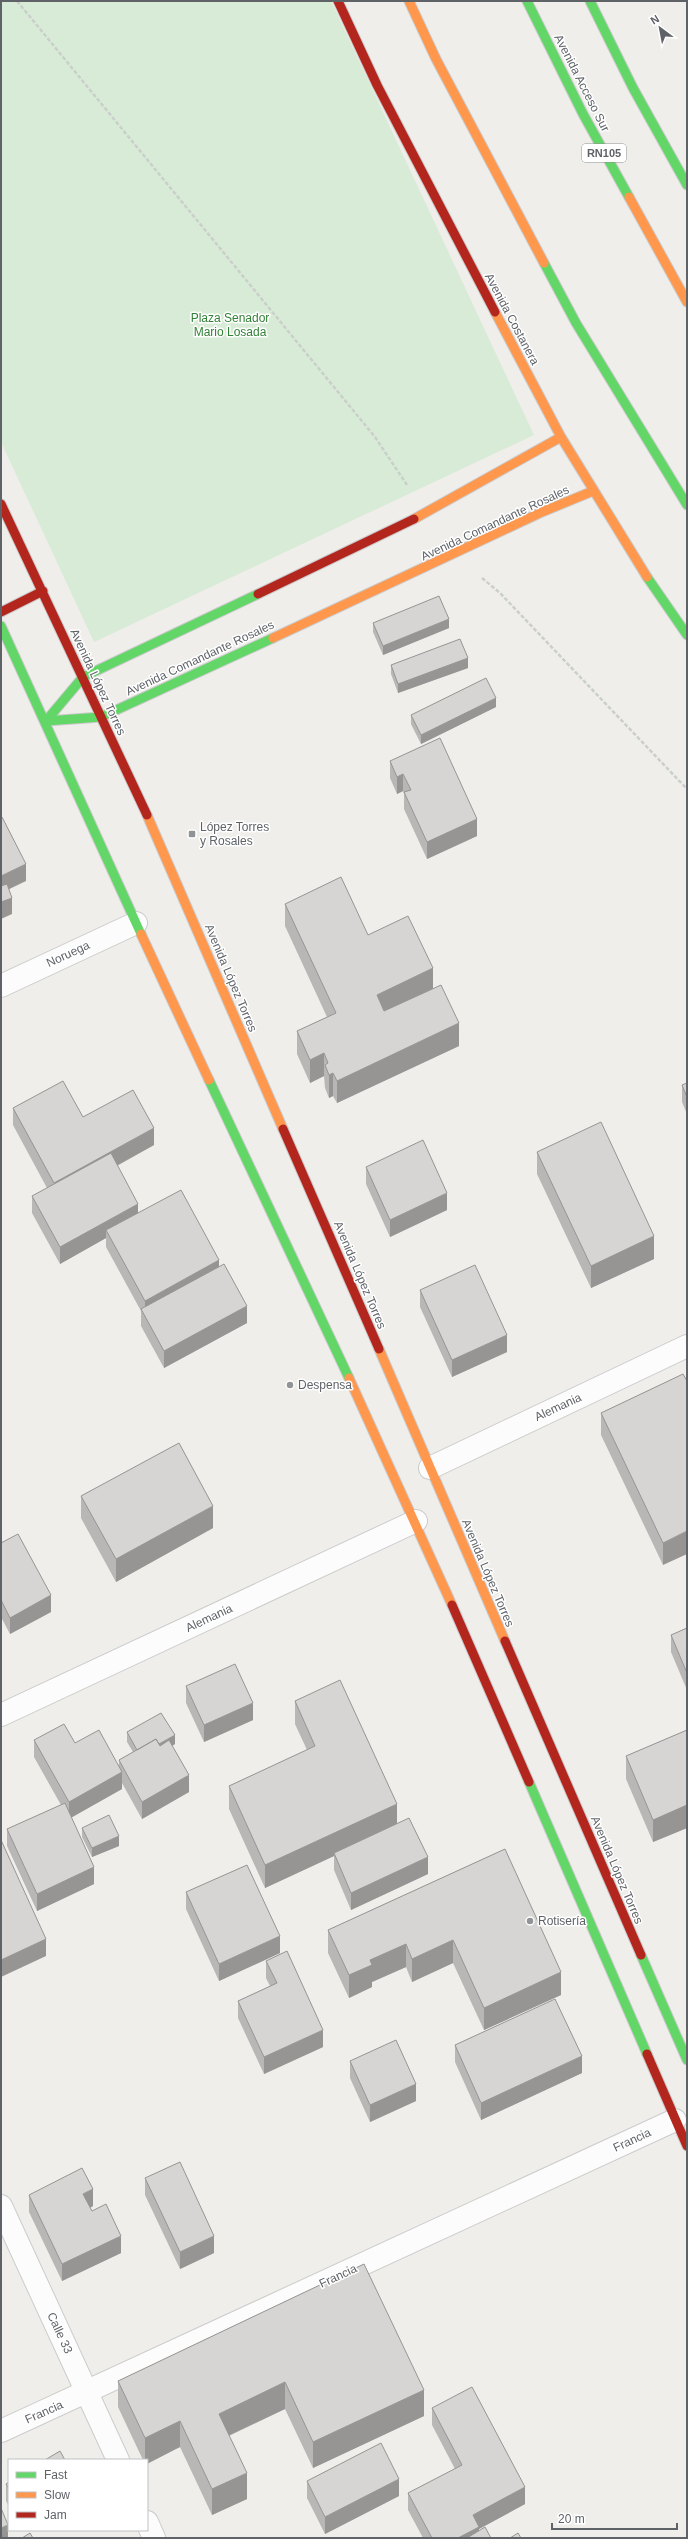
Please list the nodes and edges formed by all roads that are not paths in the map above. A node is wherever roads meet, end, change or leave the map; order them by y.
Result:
1 (338, 1) edge
2 (409, 1) edge
3 (526, 1) edge
4 (590, 1) edge
5 (687, 185) edge
6 (687, 302) edge
7 (561, 437) junction
8 (592, 492) junction
9 (1, 504) edge
10 (687, 505) edge
11 (43, 591) junction
12 (1, 612) edge
13 (1, 626) edge
14 (687, 635) edge
15 (83, 677) junction
16 (101, 717) junction
17 (46, 722) junction
18 (136, 923) junction
19 (1, 986) edge
20 (687, 1346) edge
21 (430, 1468) junction
22 (416, 1521) junction
23 (1, 1715) edge
24 (687, 2060) edge
25 (675, 2120) junction
26 (687, 2146) edge
27 (1, 2206) edge
28 (87, 2392) junction
29 (1, 2431) edge
30 (118, 2459) edge
31 (148, 2524) edge
32 (154, 2538) edge

1 - 7 main road, Avenida Costanera
2 - 10 main road
3 - 6 main road, Avenida Acceso Sur / RN105
4 - 5 main road
7 - 8 main road, Avenida Costanera
7 - 15 main road
8 - 14 main road, Avenida Costanera
8 - 16 main road, Avenida Comandante Rosales
9 - 11 main road, Avenida López Torres
11 - 12 main road
11 - 15 main road, Avenida López Torres
13 - 17 main road
15 - 16 main road, Avenida López Torres
15 - 17 main road
16 - 17 main road, Avenida Comandante Rosales
16 - 21 main road, Avenida López Torres
17 - 18 main road
18 - 19 street, Noruega
18 - 22 main road
20 - 21 street, Alemania
21 - 24 main road, Avenida López Torres
22 - 23 street, Alemania
22 - 25 main road
25 - 26 main road
25 - 28 street, Francia
27 - 28 street, Calle 33
28 - 29 street, Francia
28 - 30 street, Calle 33
31 - 32 street

